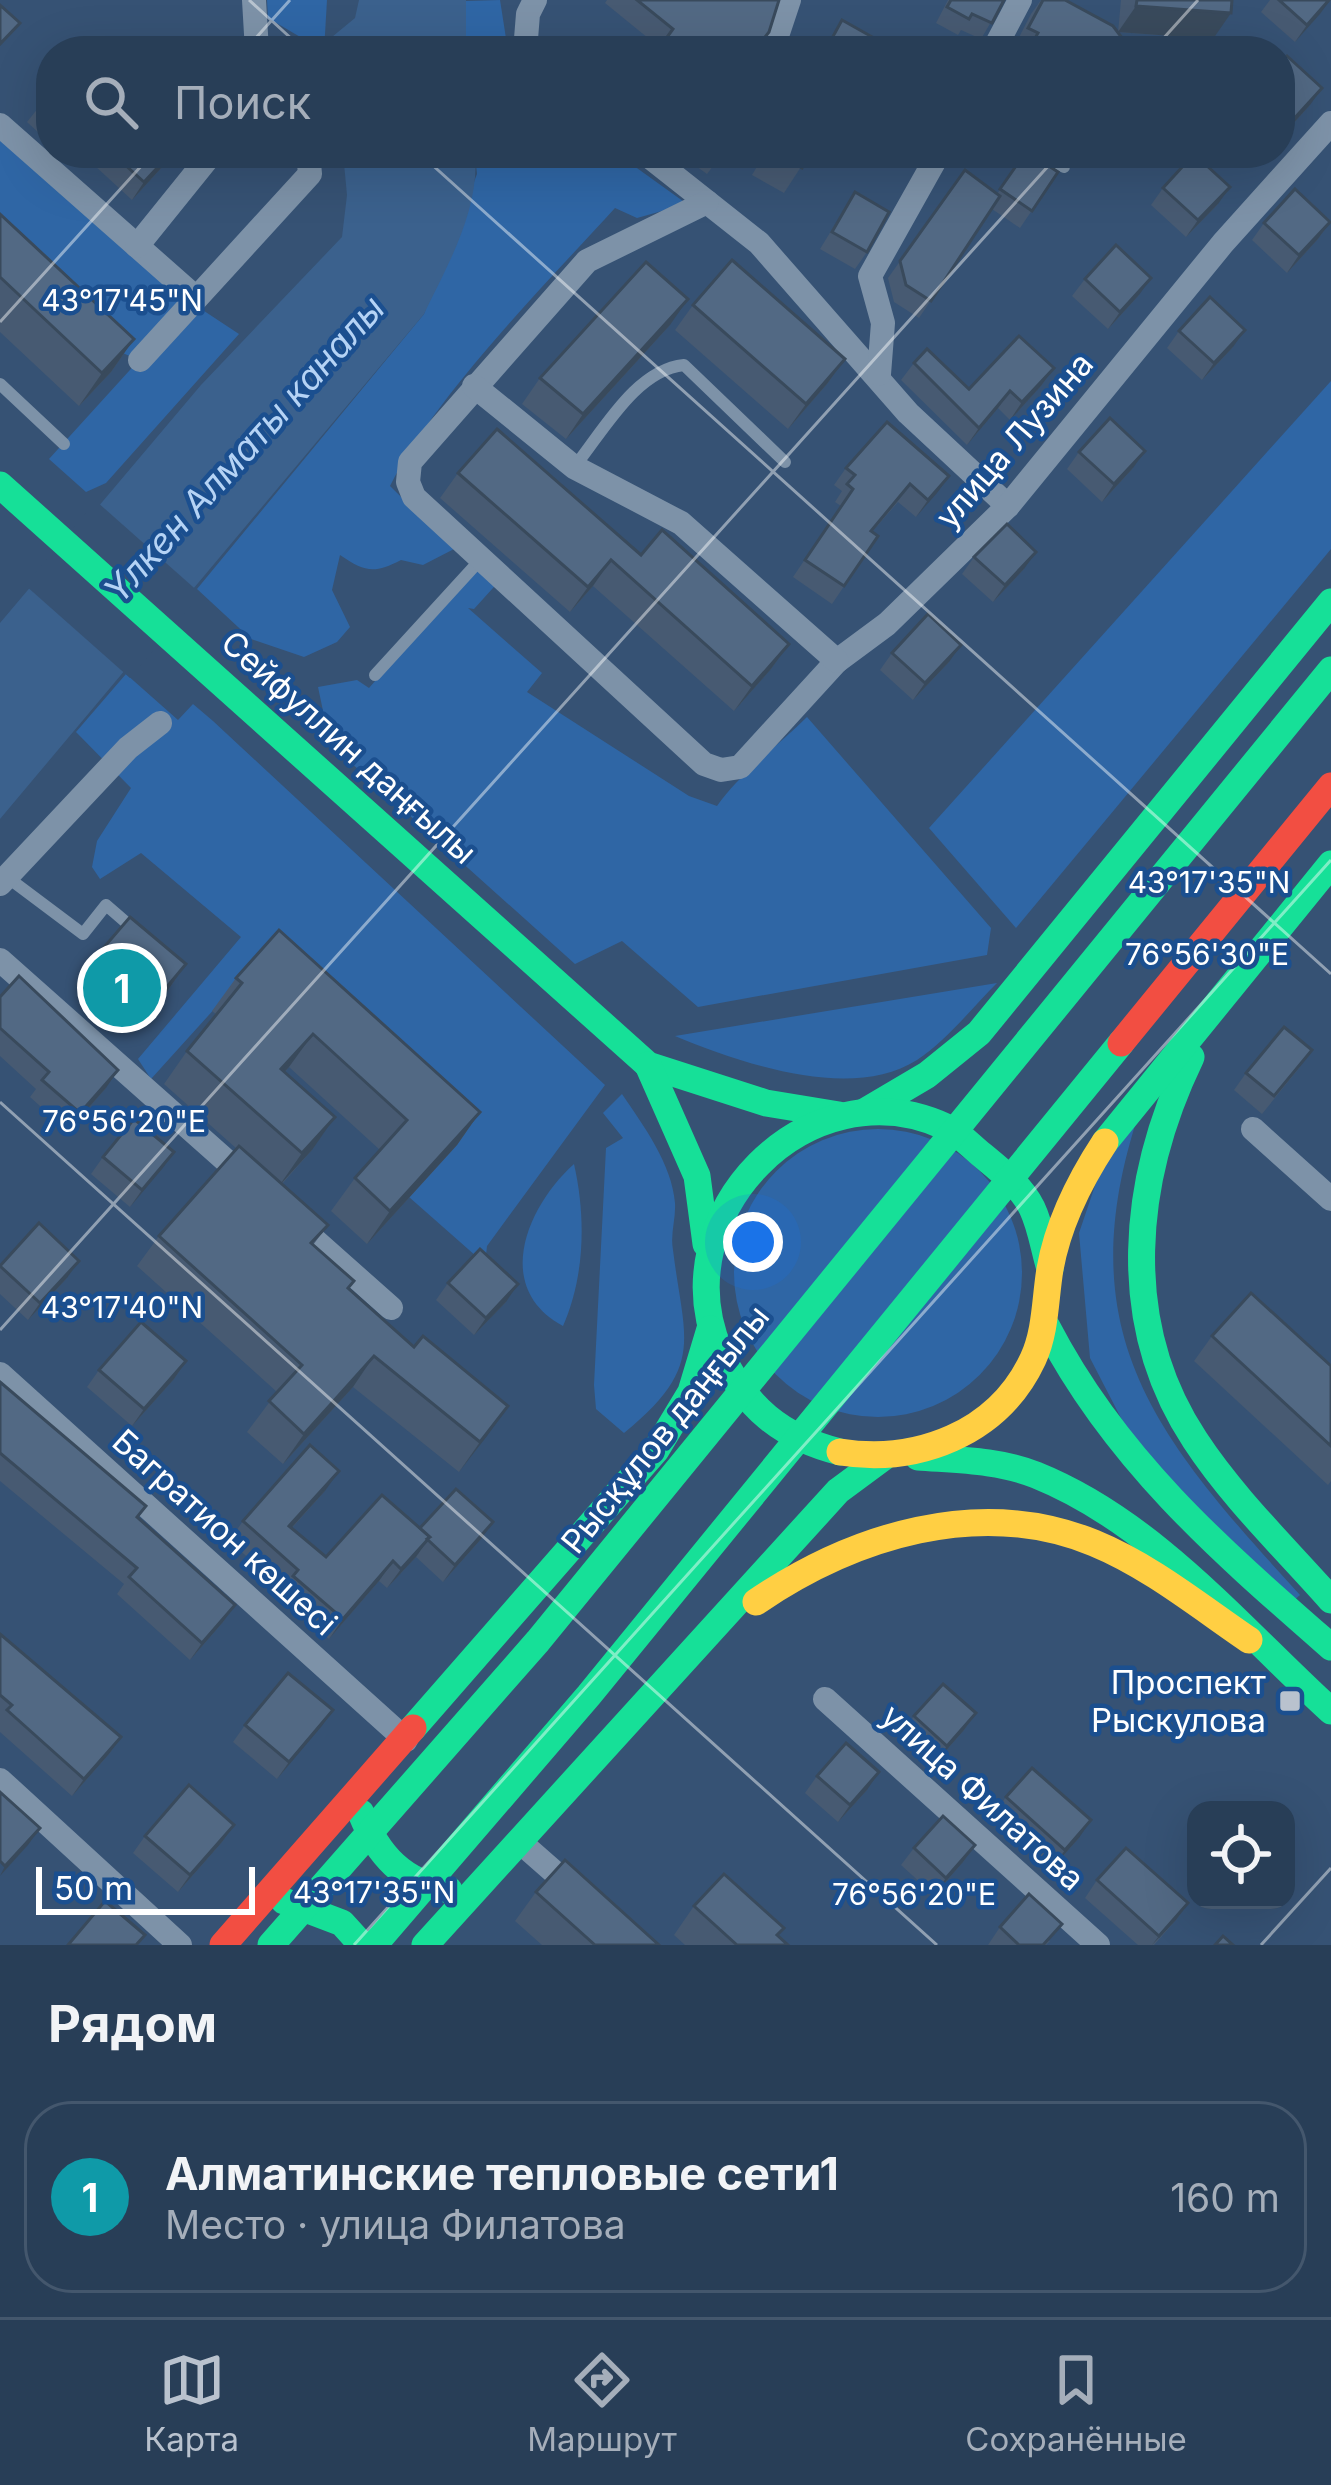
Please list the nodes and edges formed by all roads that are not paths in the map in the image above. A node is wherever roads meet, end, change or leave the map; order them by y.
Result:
1 (254, 0) edge
2 (535, 0) edge
3 (790, 0) edge
4 (1020, 0) edge
5 (260, 36) edge
6 (526, 36) edge
7 (777, 36) edge
8 (1001, 36) edge
9 (1331, 123) edge
10 (0, 125) edge
11 (36, 157) edge
12 (1295, 163) edge
13 (48, 168) edge
14 (200, 168) edge
15 (309, 168) edge
16 (664, 168) edge
17 (931, 168) edge
18 (1290, 168) edge
19 (707, 202) junction
20 (136, 246) junction
21 (196, 298) junction
22 (140, 359) dead end
23 (879, 374) junction
24 (0, 384) edge
25 (474, 386) junction
26 (64, 444) dead end
27 (785, 462) dead end
28 (574, 467) junction
29 (2, 487) edge
30 (1008, 506) junction
31 (481, 560) junction
32 (1331, 602) edge
33 (836, 661) junction
34 (1331, 670) edge
35 (375, 675) dead end
36 (160, 723) dead end
37 (1331, 786) edge
38 (1331, 864) edge
39 (3, 880) edge
40 (156, 949) edge
41 (0, 960) edge
42 (1228, 991) junction
43 (649, 1065) junction
44 (852, 1113) junction
45 (1253, 1129) dead end
46 (1331, 1199) edge
47 (706, 1244) junction
48 (1050, 1269) junction
49 (391, 1308) dead end
50 (1047, 1327) junction
51 (710, 1329) junction
52 (0, 1374) edge
53 (884, 1457) junction
54 (918, 1457) junction
55 (1331, 1600) edge
56 (1249, 1640) junction
57 (705, 1641) junction
58 (1331, 1647) edge
59 (825, 1699) dead end
60 (1331, 1711) edge
61 (406, 1739) junction
62 (0, 1780) edge
63 (358, 1792) junction
64 (520, 1842) junction
65 (480, 1883) junction
66 (261, 1902) junction
67 (591, 1905) edge
68 (180, 1945) edge
69 (223, 1945) edge
70 (271, 1945) edge
71 (362, 1945) edge
72 (374, 1945) edge
73 (425, 1945) edge
74 (1098, 1945) edge

1 - 5 street
2 - 6 street
3 - 7 street
4 - 8 street
9 - 12 street, улица Лузина
10 - 11 street
13 - 20 street
14 - 20 street
15 - 21 street
16 - 19 street
17 - 23 street
18 - 30 street, улица Лузина
19 - 23 street
19 - 25 street
20 - 21 street
21 - 22 street
23 - 30 street
24 - 26 lane
25 - 28 street
25 - 31 street
27 - 28 lane
28 - 33 street
29 - 43 main road, Сейфуллин даңғылы
30 - 33 street, улица Лузина
31 - 33 street, улица Лузина
31 - 35 lane
32 - 44 main road
34 - 70 main road, Рысқұлов даңғылы
36 - 39 street
37 - 72 main road
38 - 42 main road
39 - 40 lane
41 - 49 street
42 - 48 main road
42 - 55 main road
43 - 44 main road, Сейфуллин даңғылы
43 - 47 main road, Сейфуллин даңғылы
44 - 47 main road
44 - 48 main road
45 - 46 street
47 - 51 main road
48 - 50 main road
50 - 54 main road
50 - 58 main road
51 - 53 main road
51 - 61 main road
52 - 61 street, Багратион көшесі
53 - 54 main road
53 - 57 main road
54 - 56 main road
56 - 57 main road
56 - 60 main road
57 - 64 main road
59 - 74 street, улица Филатова
61 - 63 main road
62 - 68 street
63 - 65 main road
63 - 66 main road
64 - 65 main road
64 - 67 street
65 - 73 main road
66 - 69 main road
66 - 71 main road

